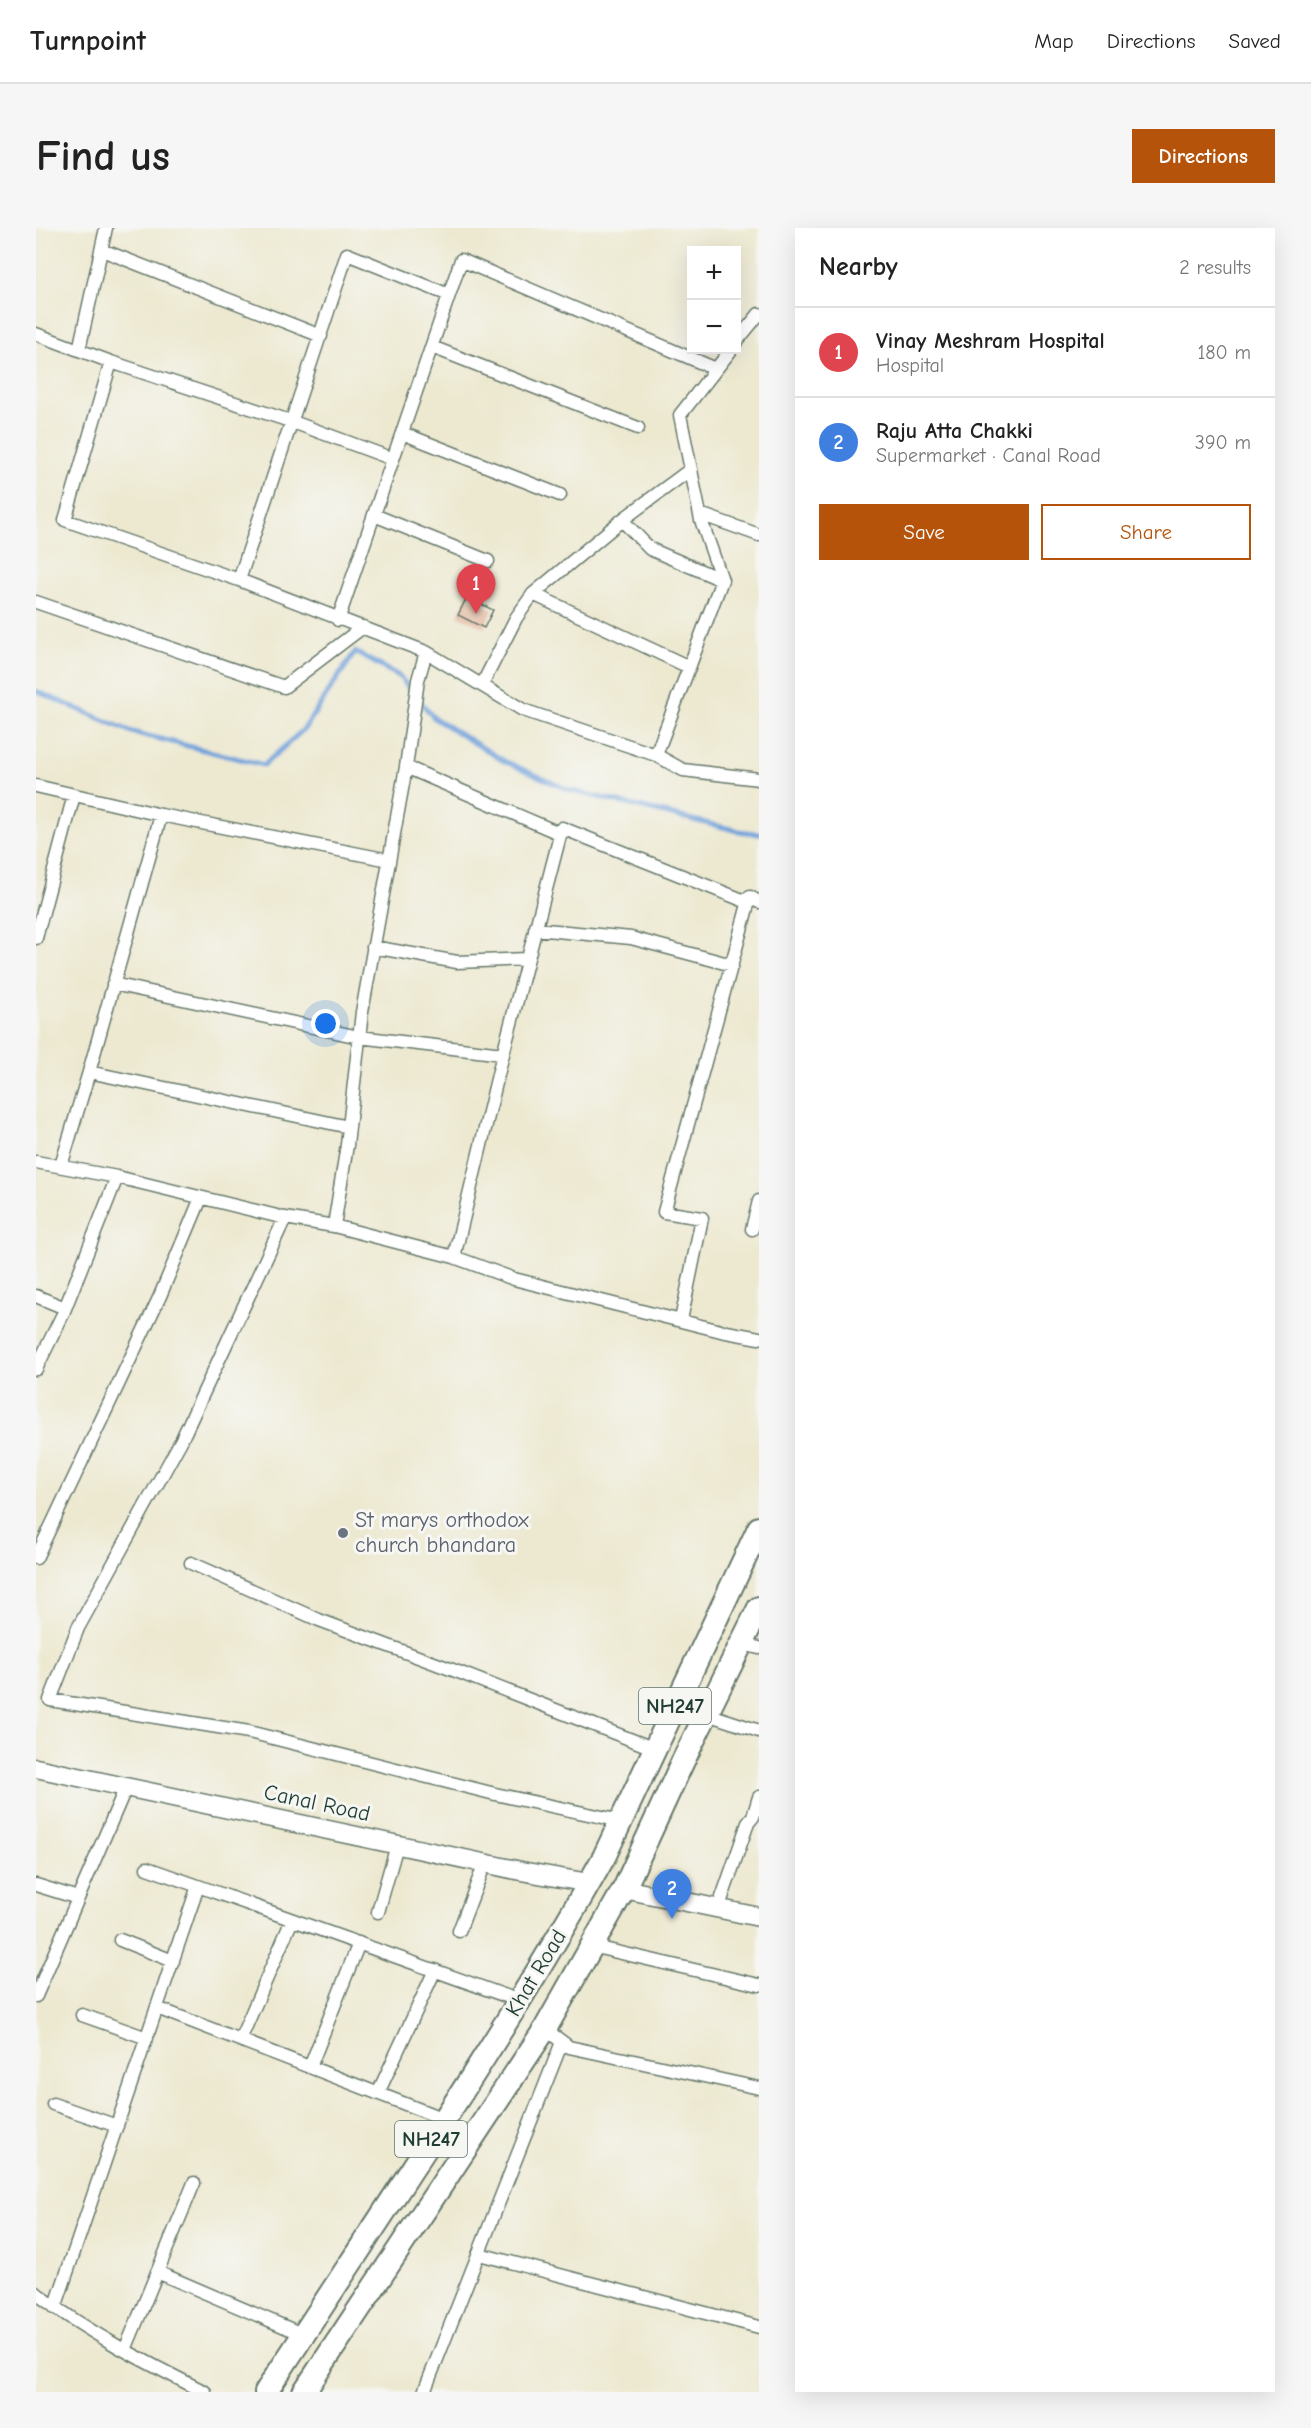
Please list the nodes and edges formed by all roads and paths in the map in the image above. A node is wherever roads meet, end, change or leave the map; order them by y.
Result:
1 (106, 228) edge
2 (102, 250) junction
3 (449, 295) junction
4 (759, 314) edge
5 (36, 334) edge
6 (321, 336) junction
7 (741, 336) edge
8 (432, 347) junction
9 (79, 350) junction
10 (728, 354) edge
11 (111, 362) junction
12 (716, 369) junction
13 (293, 422) junction
14 (638, 428) dead end
15 (402, 433) junction
16 (393, 459) junction
17 (691, 469) junction
18 (561, 495) dead end
19 (700, 514) junction
20 (374, 515) junction
21 (622, 520) junction
22 (757, 531) edge
23 (488, 561) dead end
24 (239, 580) junction
25 (722, 580) junction
26 (533, 594) junction
27 (36, 602) edge
28 (338, 620) junction
29 (363, 627) junction
30 (426, 652) junction
31 (689, 667) junction
32 (482, 686) junction
33 (656, 755) junction
34 (405, 766) junction
35 (759, 779) edge
36 (36, 786) edge
37 (74, 795) junction
38 (161, 815) junction
39 (561, 834) junction
40 (389, 860) junction
41 (755, 899) edge
42 (535, 929) junction
43 (36, 938) edge
44 (373, 947) junction
45 (527, 959) junction
46 (732, 965) junction
47 (113, 984) junction
48 (359, 1037) junction
49 (503, 1054) junction
50 (89, 1072) junction
51 (349, 1127) junction
52 (36, 1162) edge
53 (61, 1166) junction
54 (117, 1177) junction
55 (201, 1198) junction
56 (759, 1201) edge
57 (285, 1218) junction
58 (334, 1226) junction
59 (752, 1229) dead end
60 (454, 1257) junction
61 (36, 1296) edge
62 (65, 1308) junction
63 (681, 1320) junction
64 (759, 1338) edge
65 (36, 1368) edge
66 (759, 1528) edge
67 (36, 1558) edge
68 (191, 1563) dead end
69 (759, 1608) edge
70 (751, 1646) edge
71 (707, 1714) junction
72 (759, 1731) edge
73 (654, 1749) junction
74 (36, 1768) edge
75 (126, 1787) junction
76 (759, 1797) edge
77 (621, 1821) junction
78 (753, 1825) edge
79 (397, 1845) junction
80 (485, 1863) junction
81 (147, 1868) dead end
82 (589, 1883) junction
83 (36, 1885) edge
84 (198, 1886) junction
85 (624, 1889) junction
86 (78, 1898) junction
87 (718, 1909) junction
88 (378, 1912) dead end
89 (759, 1917) edge
90 (292, 1920) junction
91 (459, 1931) dead end
92 (120, 1940) dead end
93 (359, 1943) junction
94 (591, 1947) junction
95 (173, 1961) junction
96 (435, 1970) junction
97 (759, 1985) edge
98 (36, 1995) edge
99 (520, 2001) junction
100 (157, 2008) junction
101 (82, 2015) dead end
102 (553, 2035) junction
103 (147, 2038) junction
104 (240, 2040) junction
105 (310, 2067) junction
106 (759, 2088) edge
107 (378, 2093) junction
108 (53, 2104) dead end
109 (444, 2119) junction
110 (117, 2126) junction
111 (194, 2182) dead end
112 (479, 2254) junction
113 (157, 2272) junction
114 (36, 2293) edge
115 (55, 2307) junction
116 (759, 2327) edge
117 (304, 2335) junction
118 (124, 2350) junction
119 (205, 2392) edge
120 (266, 2392) edge
121 (304, 2392) edge
122 (424, 2392) edge

1 - 2 street
2 - 6 street
2 - 9 street
3 - 6 street
3 - 8 street
3 - 12 street
4 - 7 street
5 - 9 street
6 - 13 street
8 - 14 street
8 - 15 street
9 - 11 street
10 - 12 street
11 - 13 street
11 - 24 street
12 - 17 street
13 - 16 street
13 - 24 street
15 - 16 street
15 - 18 street
16 - 20 street
17 - 19 street
17 - 21 street
19 - 22 street
19 - 25 street
20 - 23 street
20 - 28 street
21 - 25 street
21 - 26 street
24 - 28 street
25 - 31 street
26 - 31 street
26 - 32 street
27 - 29 street
28 - 29 street
29 - 30 street
30 - 32 street
30 - 34 street
31 - 33 street
32 - 33 street
33 - 35 street
34 - 39 street
34 - 40 street
36 - 37 street
37 - 38 street
37 - 43 street
38 - 40 street
38 - 47 street
39 - 41 street
39 - 42 street
40 - 44 street
41 - 46 street
42 - 45 street
42 - 46 street
44 - 45 street
44 - 48 street
45 - 49 street
46 - 63 street
47 - 48 street
47 - 50 street
48 - 49 street
48 - 51 street
49 - 60 street
50 - 51 street
50 - 53 street
51 - 58 street
52 - 53 street
53 - 54 street
54 - 55 street
54 - 62 street
55 - 57 street
55 - 67 street
56 - 59 street
57 - 58 street
57 - 77 street
58 - 60 street
60 - 63 street
61 - 62 street
62 - 65 street
63 - 64 street
66 - 73 highway, Khat Road / NH247
68 - 73 street
69 - 70 highway, Khat Road / NH247
70 - 71 highway, Khat Road / NH247
71 - 72 street
71 - 85 highway, Khat Road / NH247
73 - 77 highway, Khat Road / NH247
74 - 75 street, Canal Road
75 - 79 street, Canal Road
75 - 86 street
76 - 78 street
77 - 82 highway, Khat Road / NH247
78 - 87 street
79 - 80 street, Canal Road
79 - 88 street
80 - 82 street, Canal Road
80 - 91 street
81 - 84 street
82 - 85 highway
82 - 99 highway, Khat Road / NH247
83 - 86 street
84 - 90 street
84 - 95 street
85 - 87 street
85 - 94 highway, Khat Road / NH247
86 - 98 street
87 - 89 street
90 - 93 street
90 - 104 street
92 - 95 street
93 - 96 street
93 - 105 street
94 - 97 street
94 - 102 highway, Khat Road / NH247
95 - 100 street
96 - 99 street
96 - 107 street
99 - 109 highway, Khat Road / NH247
100 - 103 street
100 - 104 street
101 - 103 street
102 - 106 street
102 - 112 street
102 - 121 highway, Khat Road / NH247
103 - 110 street
104 - 105 street
105 - 107 street
107 - 109 street
108 - 110 street
109 - 117 highway, Khat Road / NH247
110 - 115 street
111 - 113 street
112 - 116 street
112 - 122 street
113 - 117 street
113 - 118 street
114 - 115 street
115 - 118 street
117 - 120 highway, Khat Road / NH247
118 - 119 street

